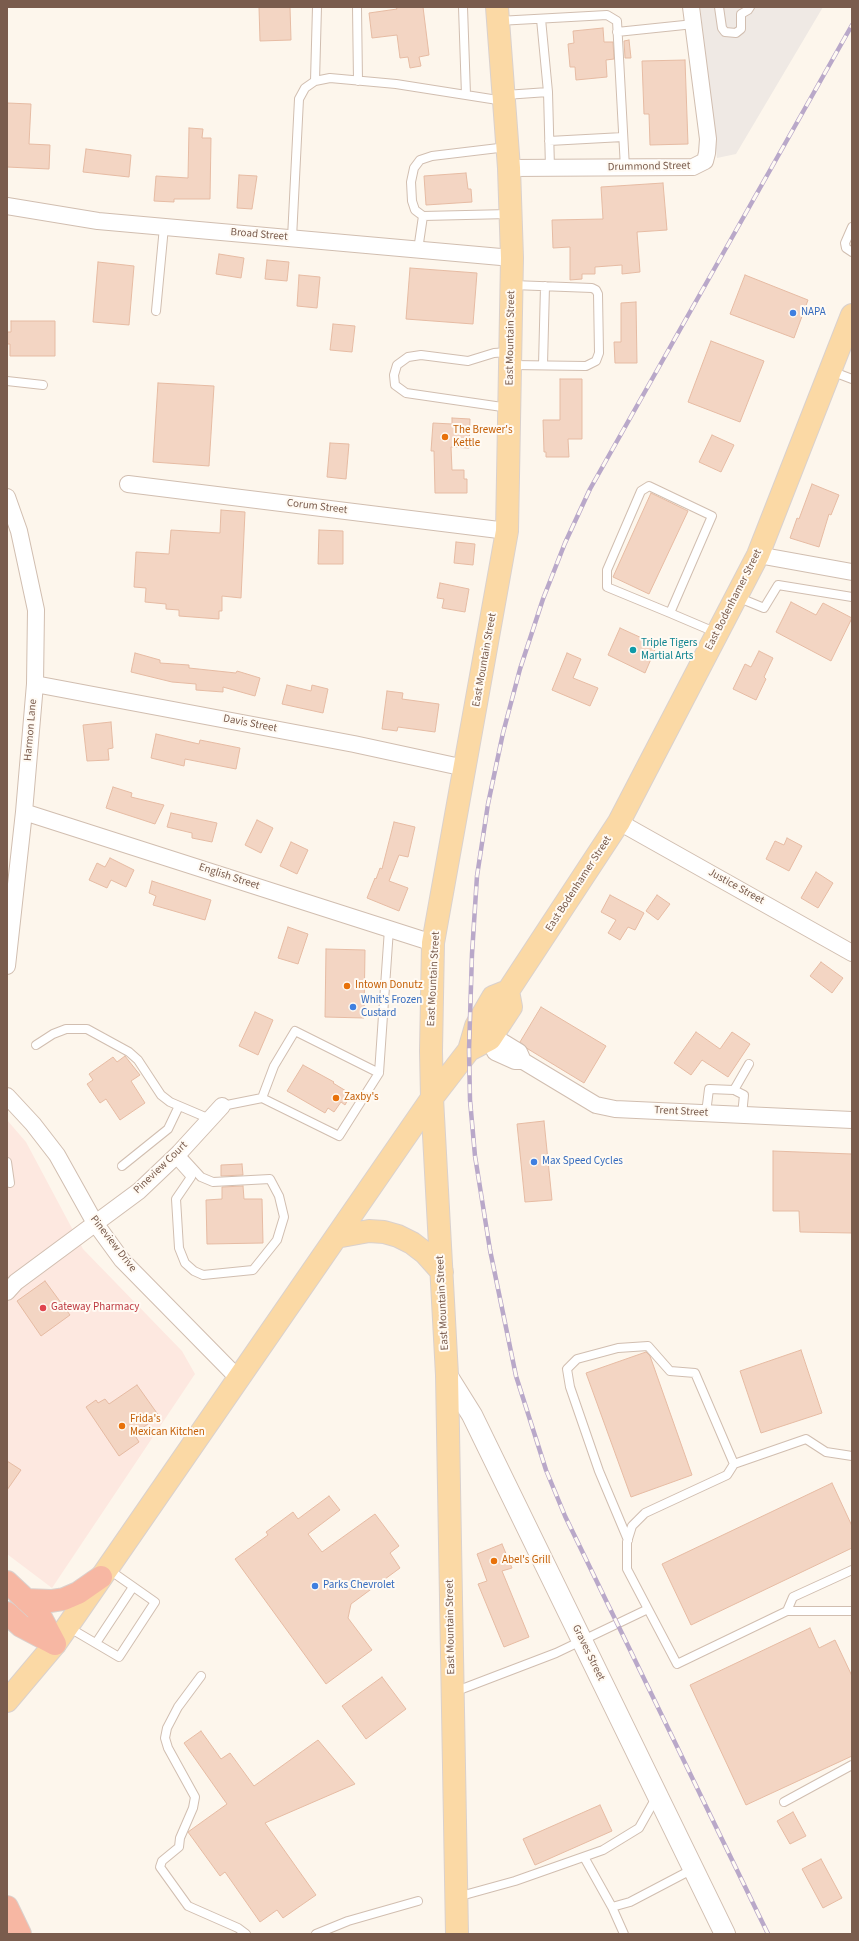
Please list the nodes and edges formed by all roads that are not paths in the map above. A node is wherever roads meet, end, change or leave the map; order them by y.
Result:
1 (317, 7) edge
2 (357, 7) edge
3 (463, 7) edge
4 (691, 7) edge
5 (719, 7) edge
6 (750, 7) edge
7 (498, 14) edge
8 (541, 19) junction
9 (694, 24) junction
10 (617, 32) junction
11 (314, 81) junction
12 (358, 81) junction
13 (548, 92) junction
14 (466, 95) junction
15 (504, 98) junction
16 (623, 137) junction
17 (549, 141) junction
18 (508, 147) junction
19 (509, 168) junction
20 (550, 168) junction
21 (625, 168) junction
22 (7, 206) edge
23 (511, 214) junction
24 (423, 216) junction
25 (164, 227) junction
26 (852, 227) edge
27 (292, 238) junction
28 (418, 250) junction
29 (852, 252) edge
30 (512, 258) junction
31 (512, 285) junction
32 (545, 286) junction
33 (156, 312) dead end
34 (851, 322) edge
35 (511, 358) junction
36 (543, 365) junction
37 (830, 371) junction
38 (852, 379) edge
39 (7, 381) edge
40 (43, 385) dead end
41 (510, 408) junction
42 (128, 484) dead end
43 (7, 497) edge
44 (507, 531) junction
45 (758, 555) junction
46 (852, 572) edge
47 (737, 596) junction
48 (852, 597) edge
49 (670, 613) junction
50 (717, 633) junction
51 (35, 684) junction
52 (465, 768) junction
53 (24, 812) junction
54 (619, 822) junction
55 (389, 929) junction
56 (434, 943) junction
57 (852, 953) edge
58 (7, 966) edge
59 (508, 991) junction
60 (490, 1039) junction
61 (36, 1045) dead end
62 (469, 1050) junction
63 (749, 1064) dead end
64 (379, 1073) junction
65 (734, 1090) junction
66 (7, 1096) edge
67 (262, 1098) junction
68 (432, 1098) junction
69 (179, 1106) junction
70 (222, 1106) joint
71 (706, 1113) junction
72 (742, 1115) junction
73 (210, 1119) junction
74 (852, 1120) edge
75 (177, 1155) junction
76 (7, 1162) edge
77 (122, 1166) dead end
78 (10, 1183) dead end
79 (95, 1223) junction
80 (336, 1237) junction
81 (442, 1272) junction
82 (7, 1292) edge
83 (447, 1375) junction
84 (238, 1378) junction
85 (852, 1456) edge
86 (734, 1464) junction
87 (628, 1540) junction
88 (852, 1570) edge
89 (104, 1573) junction
90 (7, 1582) edge
91 (133, 1587) junction
92 (26, 1600) junction
93 (648, 1609) junction
94 (787, 1610) junction
95 (852, 1611) edge
96 (7, 1613) edge
97 (68, 1626) junction
98 (582, 1641) junction
99 (55, 1644) junction
100 (96, 1644) junction
101 (201, 1676) dead end
102 (452, 1693) junction
103 (7, 1701) edge
104 (852, 1765) edge
105 (657, 1795) junction
106 (784, 1802) dead end
107 (584, 1857) junction
108 (693, 1869) junction
109 (456, 1897) junction
110 (418, 1901) dead end
111 (612, 1906) junction
112 (7, 1907) edge
113 (20, 1934) edge
114 (246, 1934) edge
115 (316, 1934) edge
116 (457, 1934) edge
117 (624, 1934) edge
118 (725, 1934) edge

1 - 11 lane
2 - 12 lane
3 - 14 lane
4 - 9 street, Drummond Street
5 - 6 lane
7 - 8 lane
7 - 15 main road, East Mountain Street
8 - 10 lane
8 - 13 lane
9 - 10 lane
9 - 21 street, Drummond Street
10 - 16 lane
11 - 12 lane
11 - 27 lane
12 - 14 lane
13 - 15 lane
13 - 17 lane
14 - 15 lane
15 - 18 main road, East Mountain Street
16 - 17 lane
16 - 21 lane
17 - 20 lane
18 - 19 main road, East Mountain Street
18 - 24 lane
19 - 20 street, Drummond Street
19 - 23 main road, East Mountain Street
20 - 21 street, Drummond Street
22 - 25 street, Broad Street
23 - 24 lane
23 - 30 main road, East Mountain Street
24 - 28 lane
25 - 27 street, Broad Street
25 - 33 lane
26 - 29 lane
27 - 28 street, Broad Street
28 - 30 street, Broad Street
30 - 31 main road, East Mountain Street
31 - 32 lane
31 - 35 main road, East Mountain Street
32 - 36 lane
32 - 36 lane
34 - 37 main road, East Bodenhamer Street
35 - 36 lane
35 - 41 main road, East Mountain Street
35 - 41 lane
37 - 38 lane
37 - 45 main road, East Bodenhamer Street
39 - 40 lane
41 - 44 main road, East Mountain Street
42 - 44 street, Corum Street
43 - 51 street, Harmon Lane
44 - 52 main road, East Mountain Street
45 - 46 street
45 - 47 main road, East Bodenhamer Street
47 - 48 lane
47 - 50 main road, East Bodenhamer Street
49 - 49 lane
49 - 50 lane
50 - 54 main road, East Bodenhamer Street
51 - 52 street, Davis Street
51 - 53 street, Harmon Lane
52 - 56 main road, East Mountain Street
53 - 55 street, English Street
53 - 58 street, Harmon Lane
54 - 57 street, Justice Street
54 - 59 main road, East Bodenhamer Street
55 - 56 street, English Street
55 - 64 lane
56 - 68 main road, East Mountain Street
59 - 60 main road, East Bodenhamer Street
59 - 62 main road, East Bodenhamer Street
60 - 62 main road, East Bodenhamer Street
60 - 71 street, Trent Street
61 - 69 lane
62 - 68 main road, East Bodenhamer Street
63 - 65 lane
64 - 67 lane
64 - 67 lane
65 - 71 lane
65 - 72 lane
66 - 79 street, Pineview Drive
67 - 70 lane
68 - 80 main road, East Bodenhamer Street
68 - 81 main road, East Mountain Street
69 - 73 lane
69 - 77 lane
70 - 73 street, Pineview Court
71 - 72 street, Trent Street
72 - 74 street, Trent Street
73 - 75 street, Pineview Court
75 - 75 lane
75 - 79 street, Pineview Court
76 - 78 lane
79 - 82 street, Pineview Court
79 - 84 street, Pineview Drive
80 - 81 main road
80 - 84 main road, East Bodenhamer Street
81 - 83 main road, East Mountain Street
83 - 98 street, Graves Street
83 - 102 main road, East Mountain Street
84 - 89 main road, East Bodenhamer Street
85 - 86 lane
86 - 87 lane
86 - 87 lane
87 - 93 lane
88 - 94 lane
89 - 91 lane
89 - 92 highway
89 - 97 main road, East Bodenhamer Street
90 - 92 highway
91 - 100 lane
91 - 100 lane
92 - 99 highway
93 - 94 lane
93 - 98 lane
94 - 95 lane
96 - 99 highway
97 - 99 main road, East Bodenhamer Street
97 - 100 lane
98 - 102 lane
98 - 105 street, Graves Street
99 - 103 main road, East Bodenhamer Street
101 - 114 lane
102 - 109 main road, East Mountain Street
104 - 106 lane
105 - 107 lane
105 - 108 street, Graves Street
107 - 109 lane
107 - 111 lane
108 - 111 lane
108 - 118 street, Graves Street
109 - 116 main road, East Mountain Street
110 - 115 lane
111 - 117 lane
112 - 113 highway

